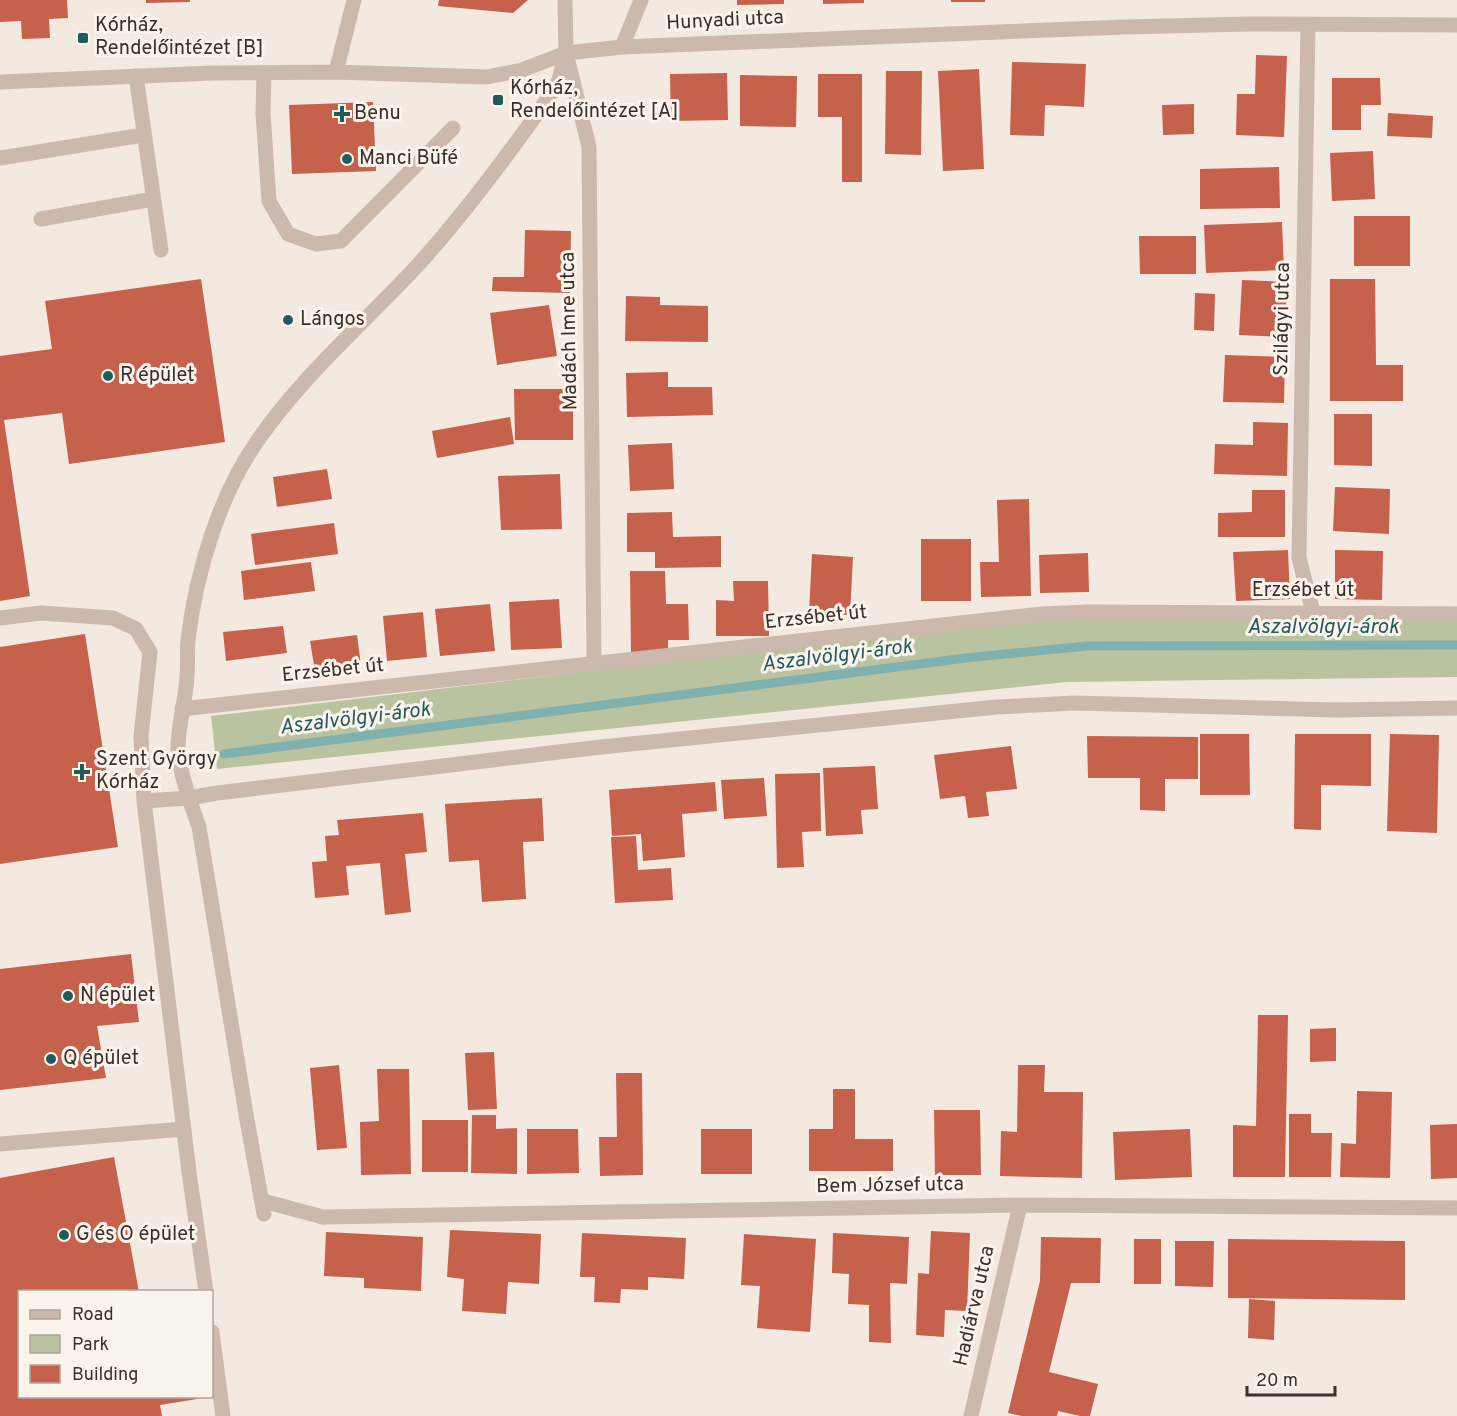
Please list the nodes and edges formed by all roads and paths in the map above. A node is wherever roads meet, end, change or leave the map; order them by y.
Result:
1 (354, 0) edge
2 (565, 0) edge
3 (641, 0) edge
4 (1308, 25) junction
5 (1457, 25) edge
6 (622, 47) junction
7 (566, 53) junction
8 (336, 72) junction
9 (264, 73) junction
10 (136, 76) junction
11 (0, 82) edge
12 (453, 128) dead end
13 (143, 135) junction
14 (0, 158) edge
15 (153, 199) junction
16 (41, 219) dead end
17 (161, 250) dead end
18 (1313, 612) junction
19 (1457, 614) edge
20 (0, 618) edge
21 (594, 664) junction
22 (1457, 708) edge
23 (182, 709) junction
24 (189, 798) junction
25 (144, 801) junction
26 (184, 1129) junction
27 (0, 1144) edge
28 (1020, 1205) junction
29 (1457, 1208) edge
30 (206, 1290) edge
31 (213, 1339) edge
32 (224, 1416) edge
33 (971, 1416) edge

1 - 8 street
2 - 7 street, Madách Imre utca
3 - 6 street
4 - 5 street, Hunyadi utca
4 - 6 street, Hunyadi utca
4 - 18 street, Szilágyi utca
6 - 7 street, Hunyadi utca
7 - 8 street, Hunyadi utca
7 - 21 street, Madách Imre utca
7 - 23 street
8 - 9 street, Hunyadi utca
9 - 10 street, Hunyadi utca
9 - 12 street
10 - 11 street, Hunyadi utca
10 - 13 street
13 - 14 street
13 - 15 street
15 - 16 street
15 - 17 street
18 - 19 street, Erzsébet út
18 - 21 street, Erzsébet út
20 - 25 street
21 - 23 street, Erzsébet út
22 - 24 street
23 - 24 street
24 - 25 street
24 - 28 street, Bem József utca
25 - 26 street
26 - 27 street
26 - 30 street
28 - 29 street, Bem József utca
28 - 33 street, Hadiárva utca
31 - 32 street

